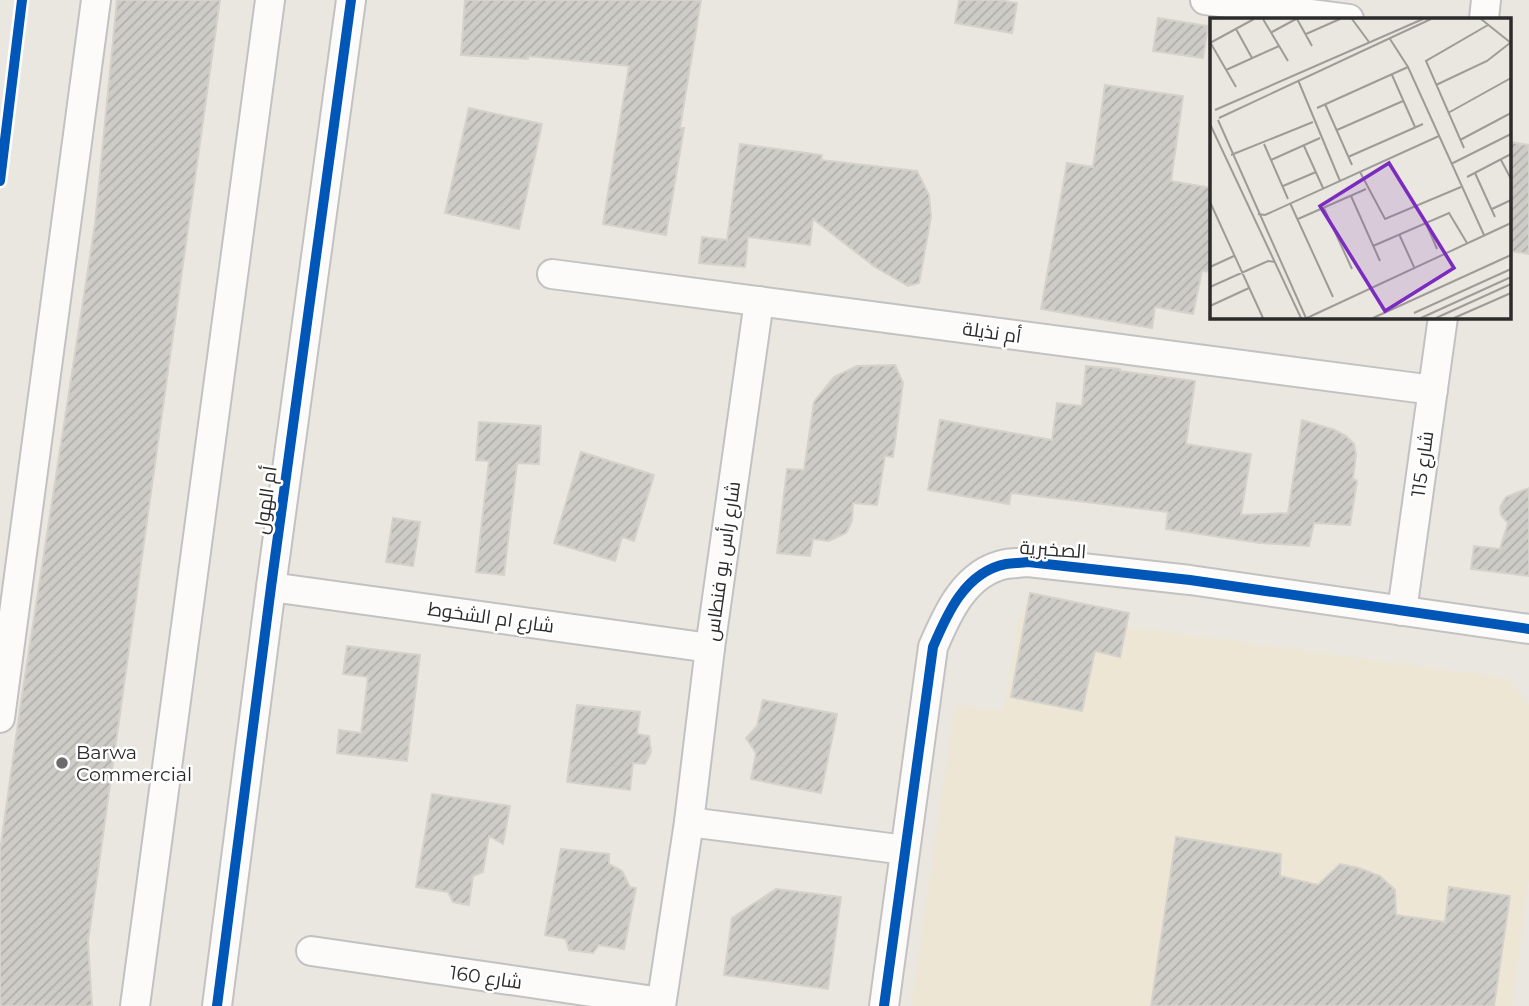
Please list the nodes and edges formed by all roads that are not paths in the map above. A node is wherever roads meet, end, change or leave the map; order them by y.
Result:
1 (96, 0) edge
2 (270, 0) edge
3 (351, 0) edge
4 (1205, 0) edge
5 (1486, 0) edge
6 (1341, 18) edge
7 (1483, 18) edge
8 (552, 274) dead end
9 (760, 301) junction
10 (1443, 318) edge
11 (1433, 390) junction
12 (271, 587) junction
13 (1402, 611) junction
14 (1529, 629) edge
15 (710, 648) junction
16 (0, 718) edge
17 (689, 822) junction
18 (905, 850) junction
19 (311, 951) dead end
20 (661, 1004) edge
21 (135, 1006) edge
22 (217, 1006) edge
23 (884, 1006) edge

1 - 16 street
2 - 21 street
3 - 12 street, أم الهول
4 - 6 street
5 - 7 street
8 - 9 street, أم نذيلة
9 - 11 street, أم نذيلة
9 - 15 street, شارع رأس بو فنطاس
10 - 11 street, شارع 115
11 - 13 street, شارع 115
12 - 15 street, شارع ام الشخوط
12 - 22 street, أم الهول
13 - 14 street, الصخبرية
13 - 18 street, الصخبرية
15 - 17 street, شارع رأس بو فنطاس
17 - 18 street
17 - 20 street, شارع رأس بو فنطاس
18 - 23 street, الصخبرية
19 - 20 street, شارع 160

